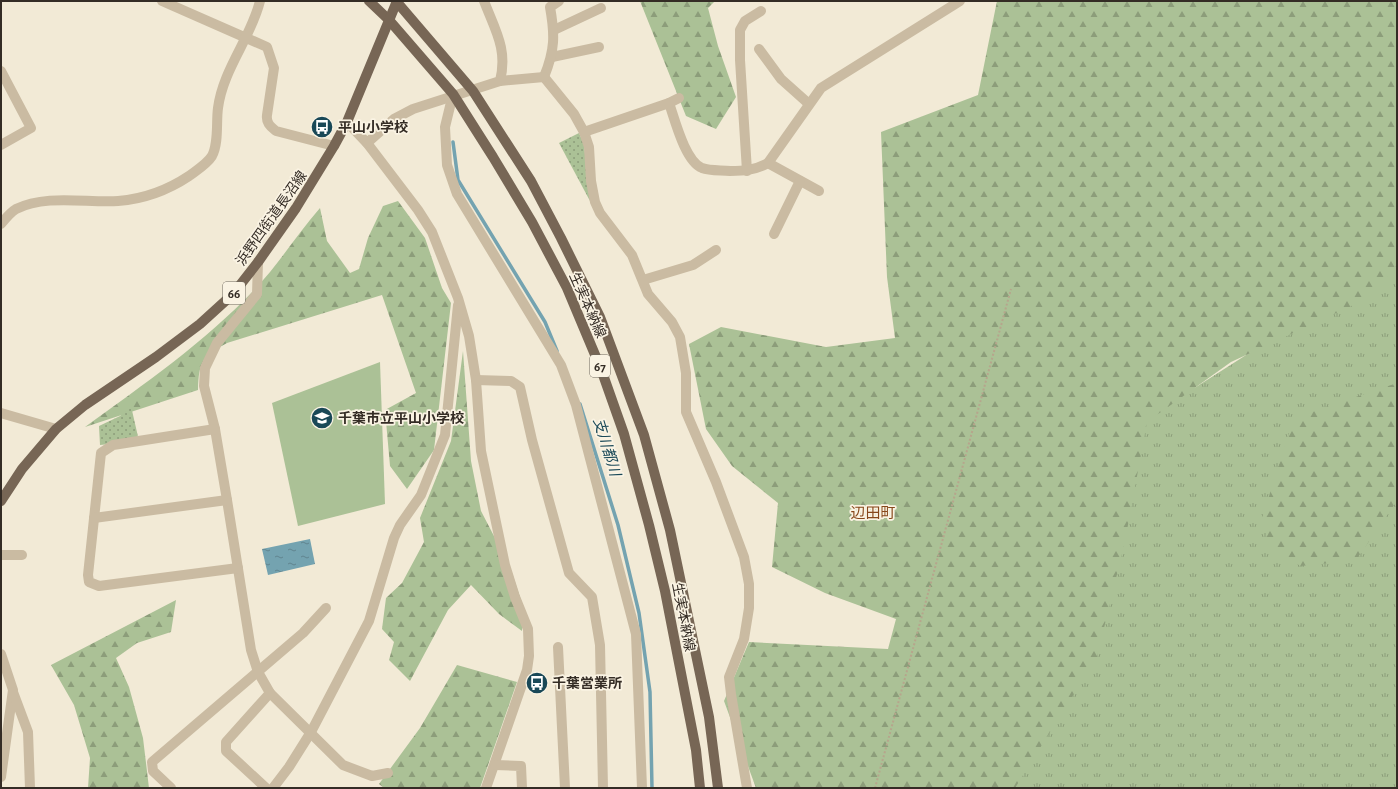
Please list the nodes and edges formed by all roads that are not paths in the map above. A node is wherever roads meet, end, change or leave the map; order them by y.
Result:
1 (162, 1) edge
2 (260, 1) edge
3 (370, 1) edge
4 (397, 1) edge
5 (484, 1) edge
6 (559, 1) edge
7 (960, 1) edge
8 (601, 8) dead end
9 (761, 11) dead end
10 (389, 20) junction
11 (554, 30) junction
12 (245, 39) junction
13 (599, 47) dead end
14 (759, 49) dead end
15 (552, 57) junction
16 (1, 71) edge
17 (544, 77) junction
18 (500, 81) junction
19 (473, 90) junction
20 (453, 94) junction
21 (679, 98) dead end
22 (669, 103) junction
23 (809, 104) junction
24 (347, 122) junction
25 (584, 132) junction
26 (367, 143) junction
27 (1, 145) edge
28 (334, 146) junction
29 (768, 163) junction
30 (747, 171) junction
31 (800, 181) junction
32 (819, 191) dead end
33 (2, 220) edge
34 (774, 234) dead end
35 (716, 250) dead end
36 (258, 262) junction
37 (643, 280) junction
38 (458, 298) junction
39 (476, 380) junction
40 (1, 413) edge
41 (56, 429) junction
42 (215, 429) junction
43 (228, 500) junction
44 (1, 501) edge
45 (94, 518) junction
46 (1, 555) edge
47 (22, 555) dead end
48 (238, 568) junction
49 (326, 608) dead end
50 (558, 647) dead end
51 (1, 654) edge
52 (258, 672) junction
53 (13, 690) junction
54 (270, 693) junction
55 (311, 732) junction
56 (495, 765) junction
57 (388, 772) dead end
58 (1, 777) edge
59 (30, 788) edge
60 (171, 788) edge
61 (266, 788) edge
62 (273, 788) edge
63 (486, 788) edge
64 (522, 788) edge
65 (564, 788) edge
66 (604, 788) edge
67 (642, 788) edge
68 (700, 788) edge
69 (718, 788) edge
70 (747, 788) edge

1 - 12 street
2 - 12 street
3 - 10 main road, 生実本納線 / 67
4 - 10 main road, 浜野四街道長沼線 / 66
4 - 19 main road, 生実本納線 / 67
5 - 18 street
6 - 11 street
7 - 23 street
8 - 11 street
9 - 30 street
10 - 20 main road, 生実本納線 / 67
10 - 24 main road, 浜野四街道長沼線 / 66
11 - 15 street
12 - 28 street
12 - 33 street
13 - 15 street
14 - 23 street
15 - 17 street
16 - 27 street
17 - 18 street
17 - 25 street
18 - 19 street
19 - 20 street
19 - 69 main road, 生実本納線 / 67
20 - 26 street
20 - 67 street
20 - 68 main road, 生実本納線 / 67
21 - 22 street
22 - 25 street
22 - 30 street
23 - 29 street
24 - 26 street
24 - 28 main road, 浜野四街道長沼線 / 66
25 - 37 street
26 - 38 street
28 - 36 main road, 浜野四街道長沼線 / 66
29 - 30 street
29 - 31 street
31 - 32 street
31 - 34 street
35 - 37 street
36 - 41 main road, 浜野四街道長沼線 / 66
36 - 42 street
37 - 70 street
38 - 39 street
38 - 55 street
39 - 56 street
39 - 66 street
40 - 41 street
41 - 44 main road, 浜野四街道長沼線 / 66
42 - 43 street
42 - 45 street
43 - 45 street
43 - 48 street
45 - 48 street
46 - 47 street
48 - 52 street
49 - 52 street
50 - 65 street
51 - 53 street
52 - 54 street
52 - 60 street
53 - 58 street
53 - 59 street
54 - 55 street
54 - 61 street
55 - 57 street
55 - 62 street
56 - 63 street
56 - 64 street

